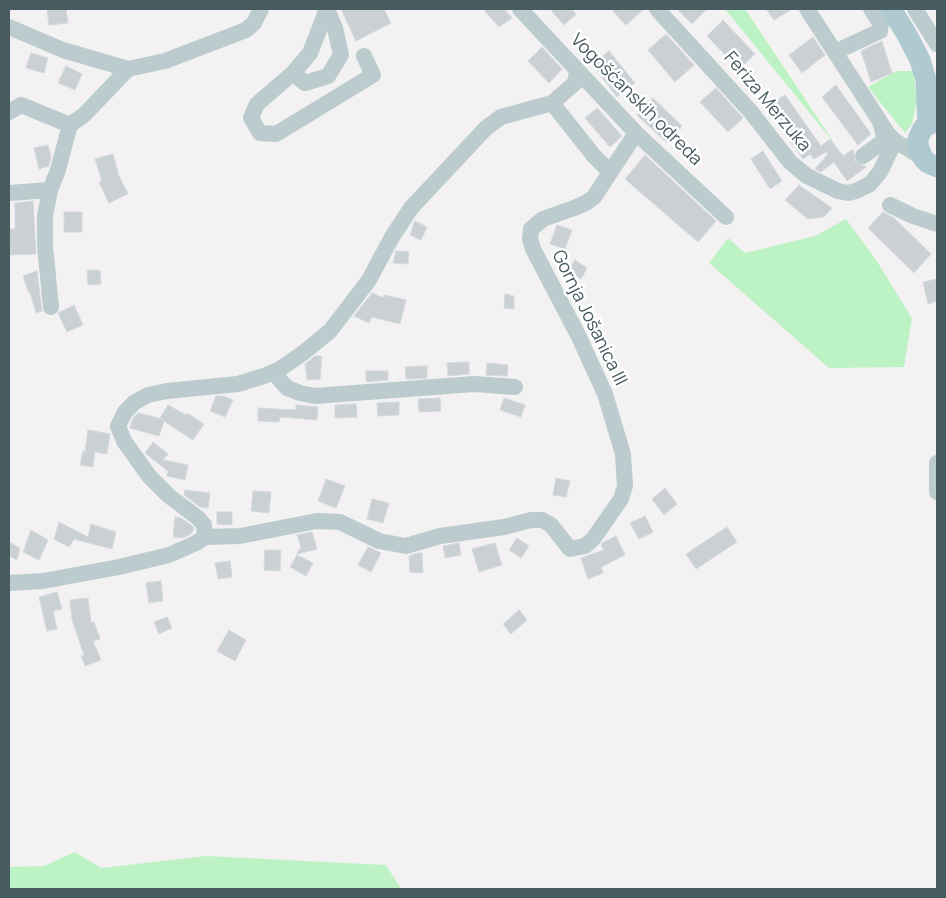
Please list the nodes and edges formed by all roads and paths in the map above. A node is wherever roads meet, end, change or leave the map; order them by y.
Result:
1 (261, 9) edge
2 (327, 9) edge
3 (520, 9) edge
4 (657, 9) edge
5 (807, 9) edge
6 (872, 9) edge
7 (890, 9) edge
8 (915, 9) edge
9 (9, 27) edge
10 (937, 44) edge
11 (835, 52) junction
12 (364, 56) dead end
13 (128, 69) junction
14 (577, 70) junction
15 (293, 73) junction
16 (926, 80) junction
17 (937, 98) edge
18 (552, 103) junction
19 (9, 112) edge
20 (880, 122) junction
21 (70, 125) junction
22 (928, 126) edge
23 (636, 133) junction
24 (894, 141) junction
25 (863, 156) dead end
26 (931, 167) edge
27 (609, 171) junction
28 (50, 190) junction
29 (9, 193) edge
30 (890, 205) dead end
31 (726, 217) dead end
32 (937, 224) edge
33 (51, 307) dead end
34 (273, 372) junction
35 (516, 386) dead end
36 (937, 464) edge
37 (937, 492) edge
38 (205, 537) junction
39 (9, 583) edge

1 - 13 street
2 - 15 street
2 - 15 street
3 - 14 street, Vogošćanskih odreda
4 - 24 street, Feriza Merzuka
5 - 11 street
6 - 11 street
7 - 16 main road
8 - 10 street
9 - 13 street
11 - 20 street
12 - 15 street
13 - 21 street
14 - 18 street
14 - 23 street, Vogošćanskih odreda
16 - 17 main road
16 - 22 main road
18 - 27 street
18 - 34 street
19 - 21 street
20 - 24 street
20 - 25 street
21 - 28 street
22 - 24 street
22 - 26 main road
23 - 27 street, Gornja Jošanica III
23 - 31 street, Vogošćanskih odreda
24 - 26 street
27 - 38 street, Gornja Jošanica III
28 - 29 street
28 - 33 street
30 - 32 street
34 - 35 street
34 - 38 street
36 - 37 street
38 - 39 street, Gornja Jošanica III

